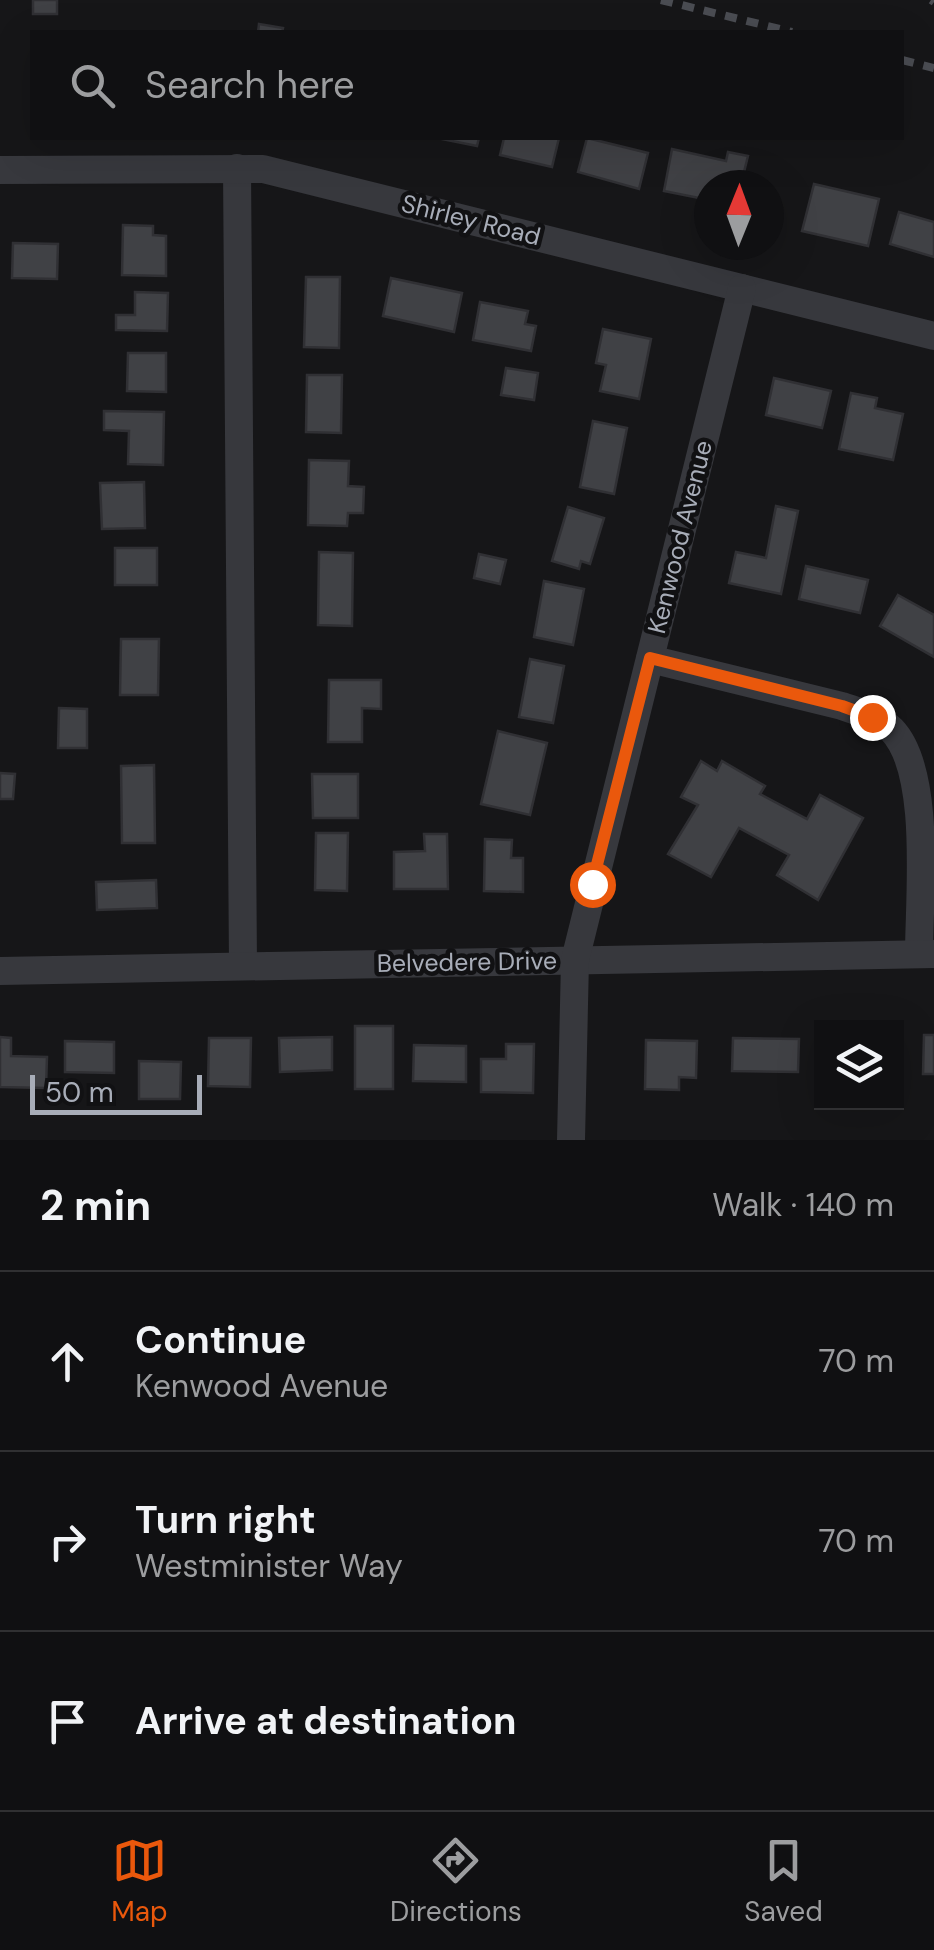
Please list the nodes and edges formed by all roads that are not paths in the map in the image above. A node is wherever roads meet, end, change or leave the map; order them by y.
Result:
1 (237, 168) junction
2 (0, 170) edge
3 (742, 288) junction
4 (934, 336) edge
5 (650, 658) junction
6 (927, 954) edge
7 (575, 960) junction
8 (243, 966) junction
9 (0, 971) edge
10 (571, 1140) edge

1 - 2 street, Shirley Road
1 - 3 street, Shirley Road
1 - 8 street
3 - 4 street, Shirley Road
3 - 5 street, Kenwood Avenue
5 - 6 street
5 - 7 street, Kenwood Avenue
6 - 7 street, Belvedere Drive
7 - 8 street, Belvedere Drive
7 - 10 street, Kenwood Avenue
8 - 9 street, Belvedere Drive

